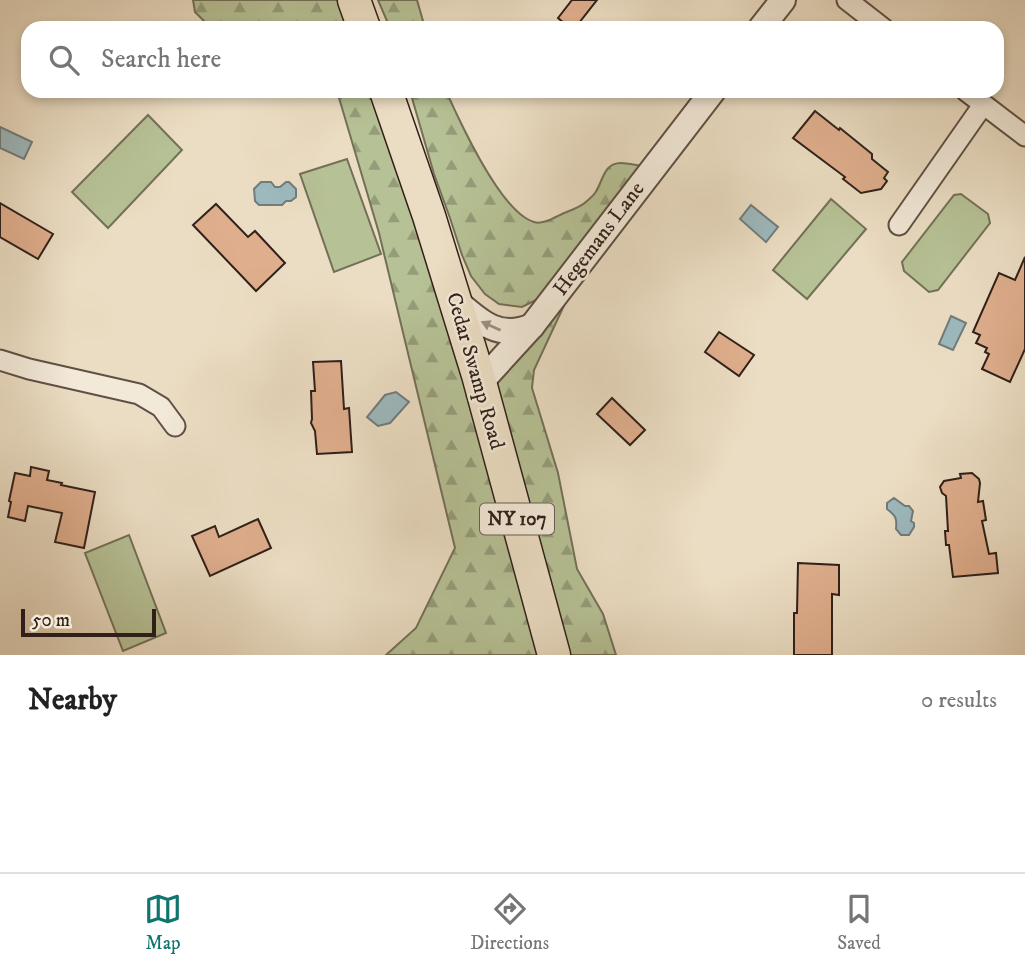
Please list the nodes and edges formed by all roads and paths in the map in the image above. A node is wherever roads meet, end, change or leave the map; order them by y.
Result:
1 (354, 0) edge
2 (783, 0) edge
3 (847, 0) edge
4 (362, 21) edge
5 (766, 21) edge
6 (874, 21) edge
7 (388, 98) edge
8 (708, 98) edge
9 (974, 98) edge
10 (984, 105) junction
11 (1025, 136) edge
12 (899, 225) dead end
13 (455, 300) junction
14 (532, 327) junction
15 (0, 360) edge
16 (480, 383) junction
17 (175, 426) dead end
18 (554, 655) edge

1 - 4 main road
2 - 5 street
3 - 6 street
7 - 13 main road, Cedar Swamp Road / NY 107
8 - 14 street, Hegemans Lane
9 - 10 street
10 - 11 street
10 - 12 street
14 -> 13 street
13 - 16 main road, Cedar Swamp Road / NY 107
14 - 16 street, Hegemans Lane
15 - 17 street
16 - 18 main road, Cedar Swamp Road / NY 107

